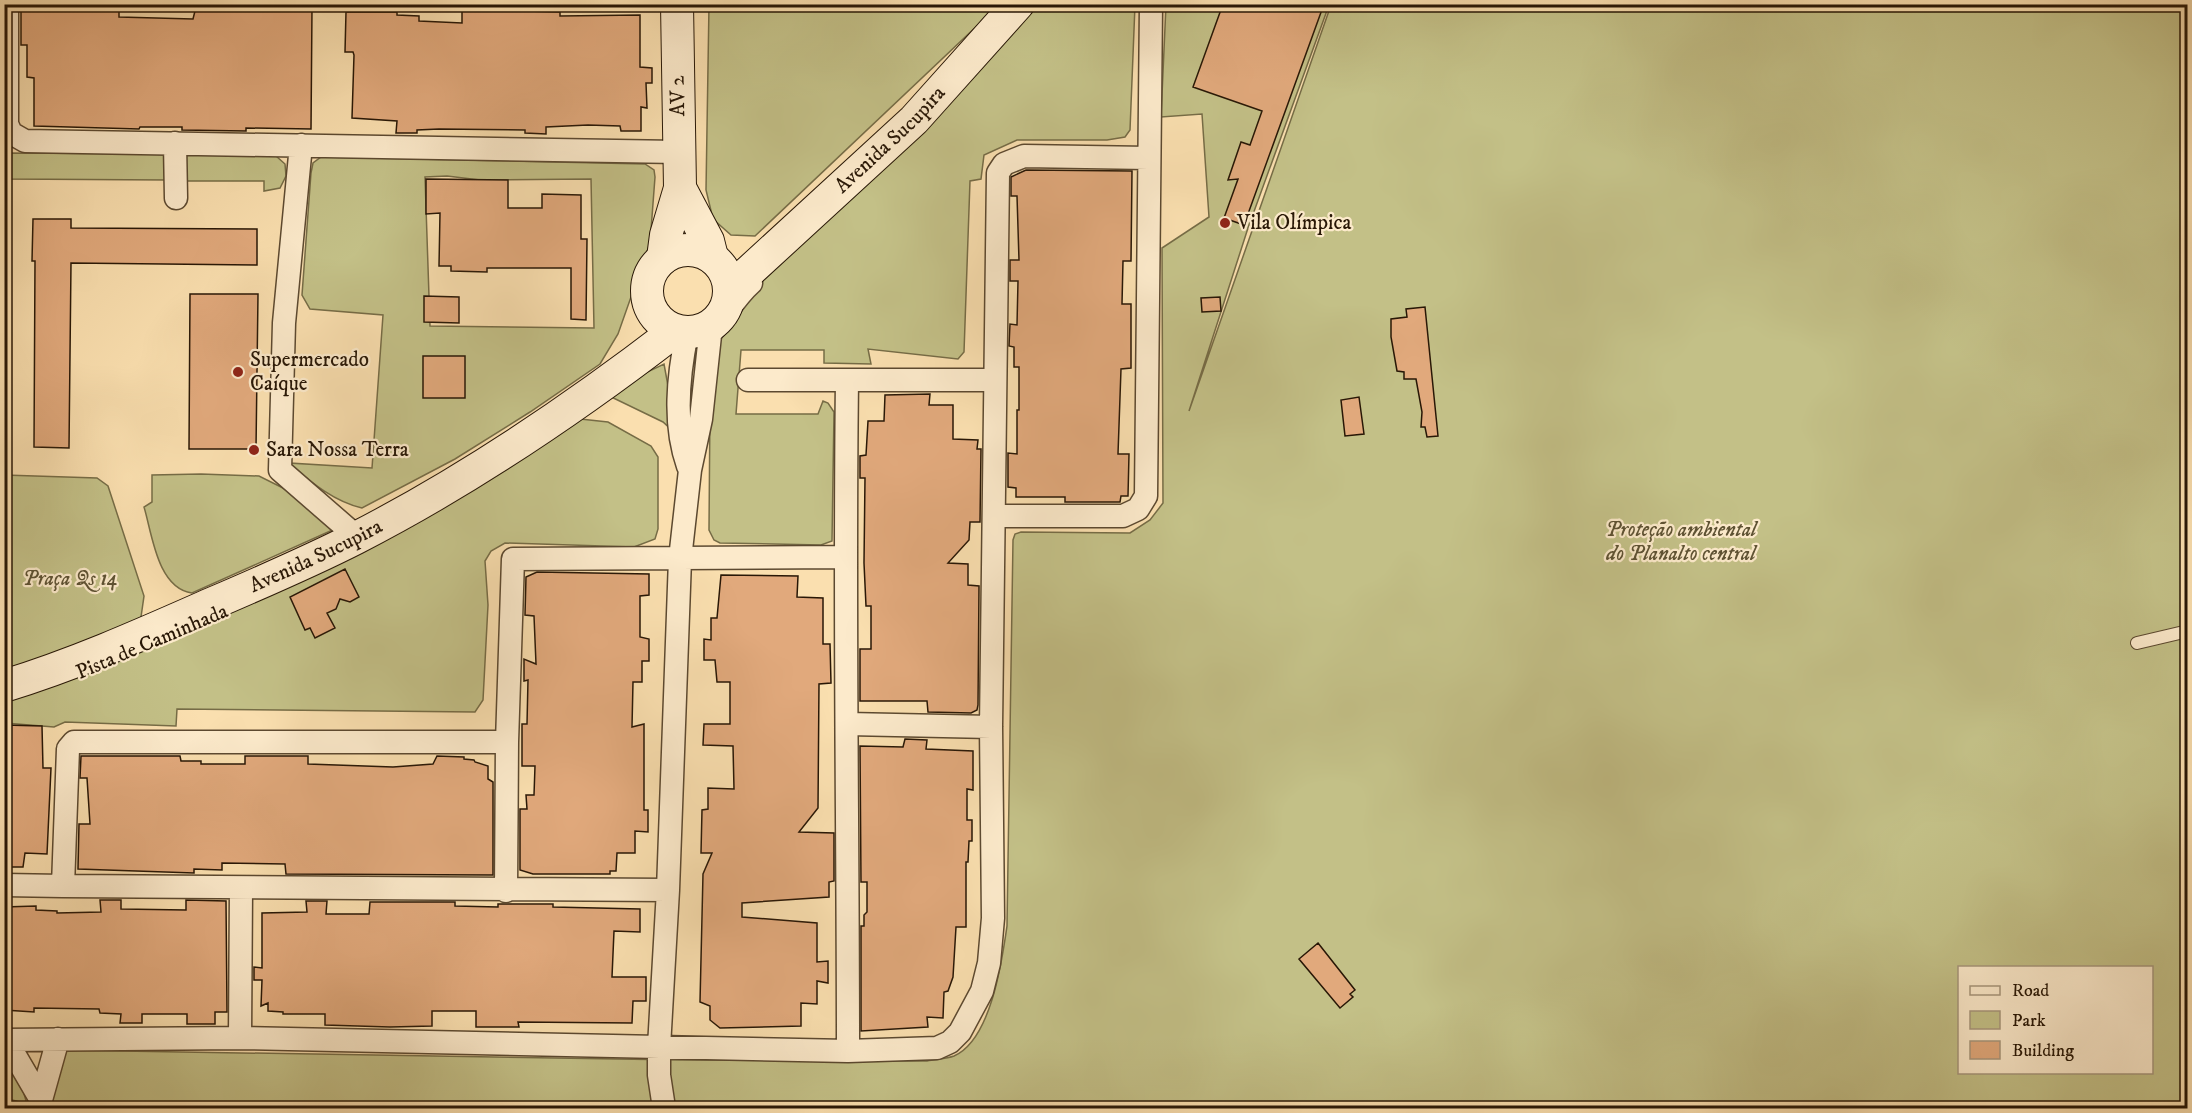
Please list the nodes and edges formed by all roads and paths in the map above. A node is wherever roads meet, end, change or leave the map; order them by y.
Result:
1 (9, 4) edge
2 (677, 4) edge
3 (1018, 4) edge
4 (1031, 4) edge
5 (1150, 7) edge
6 (175, 143) junction
7 (301, 145) junction
8 (678, 152) junction
9 (1149, 158) junction
10 (680, 188) junction
11 (176, 198) dead end
12 (663, 258) junction
13 (720, 270) junction
14 (651, 308) junction
15 (695, 331) junction
16 (748, 380) dead end
17 (994, 380) junction
18 (847, 382) junction
19 (606, 385) junction
20 (575, 416) dead end
21 (994, 516) junction
22 (357, 537) junction
23 (845, 557) junction
24 (680, 559) junction
25 (2187, 631) edge
26 (2138, 643) dead end
27 (4, 686) edge
28 (4, 697) edge
29 (848, 724) junction
30 (991, 727) junction
31 (507, 742) junction
32 (4, 885) edge
33 (63, 886) junction
34 (241, 889) junction
35 (668, 890) junction
36 (507, 891) junction
37 (240, 1038) junction
38 (58, 1039) junction
39 (5, 1040) edge
40 (659, 1047) junction
41 (848, 1051) junction
42 (42, 1104) edge
43 (664, 1108) edge

1 - 6 street
2 - 8 street, AV 2
3 - 13 street, Avenida Sucupira
4 - 15 street
5 - 9 street
6 - 7 street
6 - 11 street
7 - 8 street
7 - 22 street
8 - 10 street, AV 2
9 - 17 street
9 - 21 street
10 - 12 street, AV 2
10 - 13 street, AV 2
12 - 13 street
12 - 14 street
13 - 15 street
14 - 15 street
14 - 19 street, Avenida Sucupira
15 - 19 street, Avenida Sucupira
15 - 24 street
16 - 18 street
17 - 18 street
17 - 21 street
18 - 23 street
19 - 22 street, Avenida Sucupira
20 - 28 street, Pista de Caminhada
21 - 30 street
22 - 27 street, Avenida Sucupira
23 - 24 street
23 - 29 street
24 - 31 street
24 - 35 street
25 - 26 lane
29 - 30 street
29 - 41 street
30 - 41 street
31 - 33 street
31 - 36 street
32 - 33 street
33 - 34 street
34 - 36 street
34 - 37 street
35 - 36 street
35 - 40 street
37 - 38 street
37 - 40 street
38 - 39 street
38 - 42 street
39 - 42 street
40 - 41 street
40 - 43 street

